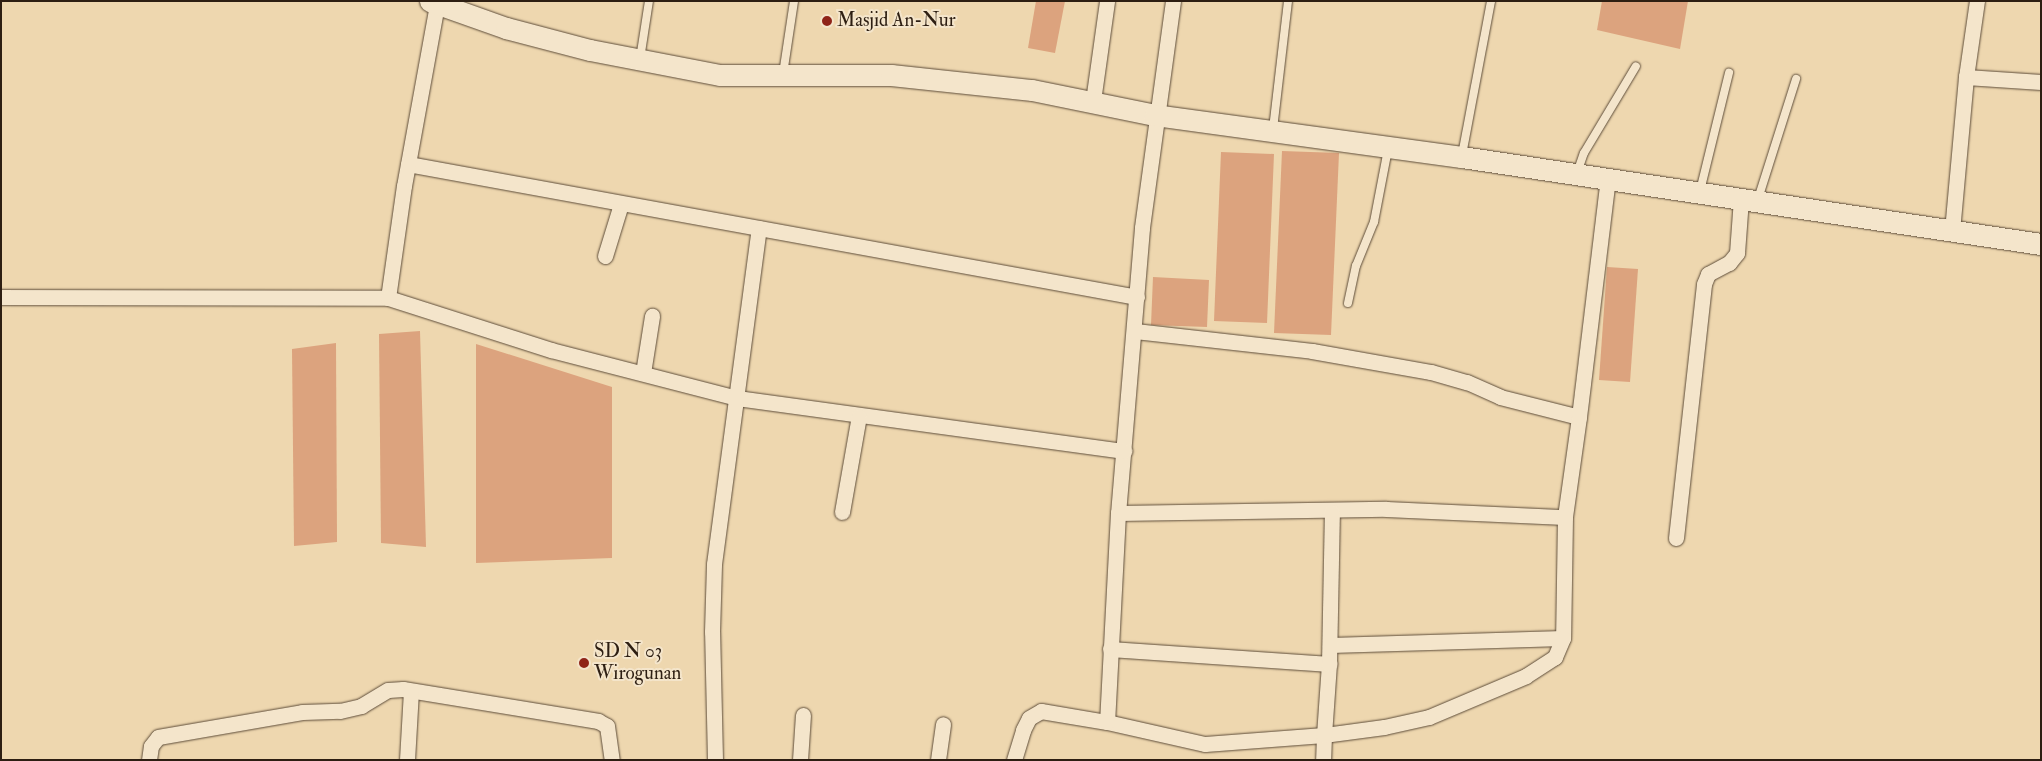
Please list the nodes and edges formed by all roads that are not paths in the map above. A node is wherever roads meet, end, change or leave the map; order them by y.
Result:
1 (649, 1) edge
2 (794, 1) edge
3 (1107, 1) edge
4 (1173, 1) edge
5 (1288, 1) edge
6 (1491, 1) edge
7 (1977, 1) edge
8 (433, 3) edge
9 (640, 61) junction
10 (1636, 66) dead end
11 (1729, 73) dead end
12 (782, 76) junction
13 (1966, 77) junction
14 (1796, 79) dead end
15 (2041, 82) edge
16 (1093, 101) junction
17 (1155, 115) junction
18 (1273, 131) junction
19 (1388, 147) junction
20 (1462, 157) junction
21 (408, 164) junction
22 (1576, 175) junction
23 (1608, 179) junction
24 (1700, 193) junction
25 (1749, 200) junction
26 (621, 204) junction
27 (759, 228) junction
28 (1952, 231) junction
29 (2041, 244) edge
30 (605, 256) dead end
31 (1, 297) edge
32 (1137, 297) junction
33 (388, 298) junction
34 (1348, 303) dead end
35 (652, 316) dead end
36 (1135, 331) junction
37 (643, 373) junction
38 (737, 398) junction
39 (859, 416) junction
40 (1579, 417) junction
41 (1124, 451) junction
42 (842, 512) dead end
43 (1332, 512) junction
44 (1118, 513) junction
45 (1565, 517) junction
46 (1676, 538) dead end
47 (1563, 638) junction
48 (1330, 645) junction
49 (1110, 649) junction
50 (1329, 664) junction
51 (411, 691) junction
52 (803, 715) dead end
53 (1107, 722) junction
54 (943, 724) dead end
55 (1324, 748) edge
56 (149, 760) edge
57 (407, 760) edge
58 (612, 760) edge
59 (715, 760) edge
60 (800, 760) edge
61 (938, 760) edge
62 (1014, 760) edge

1 - 9 lane
2 - 12 lane
3 - 16 street
4 - 17 street
5 - 18 lane
6 - 20 lane
7 - 13 street
8 - 9 street
8 - 21 street
9 - 12 street
10 - 22 lane
11 - 24 lane
12 - 16 street
13 - 15 street
13 - 28 street
14 - 25 lane
16 - 17 street
17 - 18 street
17 - 32 street
18 - 19 street
19 - 20 street
19 - 34 lane
20 - 22 street
21 - 26 street
21 - 33 street
22 - 23 street
23 - 24 street
23 - 40 street
24 - 25 street
25 - 28 street
25 - 46 street
26 - 27 street
26 - 30 street
27 - 32 street
27 - 38 street
28 - 29 street
31 - 33 street
32 - 36 street
33 - 37 street
35 - 37 street
36 - 40 street
36 - 41 street
37 - 38 street
38 - 39 street
38 - 59 street
39 - 41 street
39 - 42 street
40 - 45 street
41 - 44 street
43 - 44 street
43 - 45 street
43 - 48 street
44 - 49 street
45 - 47 street
47 - 48 street
47 - 55 street
48 - 50 street
49 - 50 street
49 - 53 street
50 - 55 street
51 - 56 street
51 - 57 street
51 - 58 street
52 - 60 street
53 - 55 street
53 - 62 street
54 - 61 street

